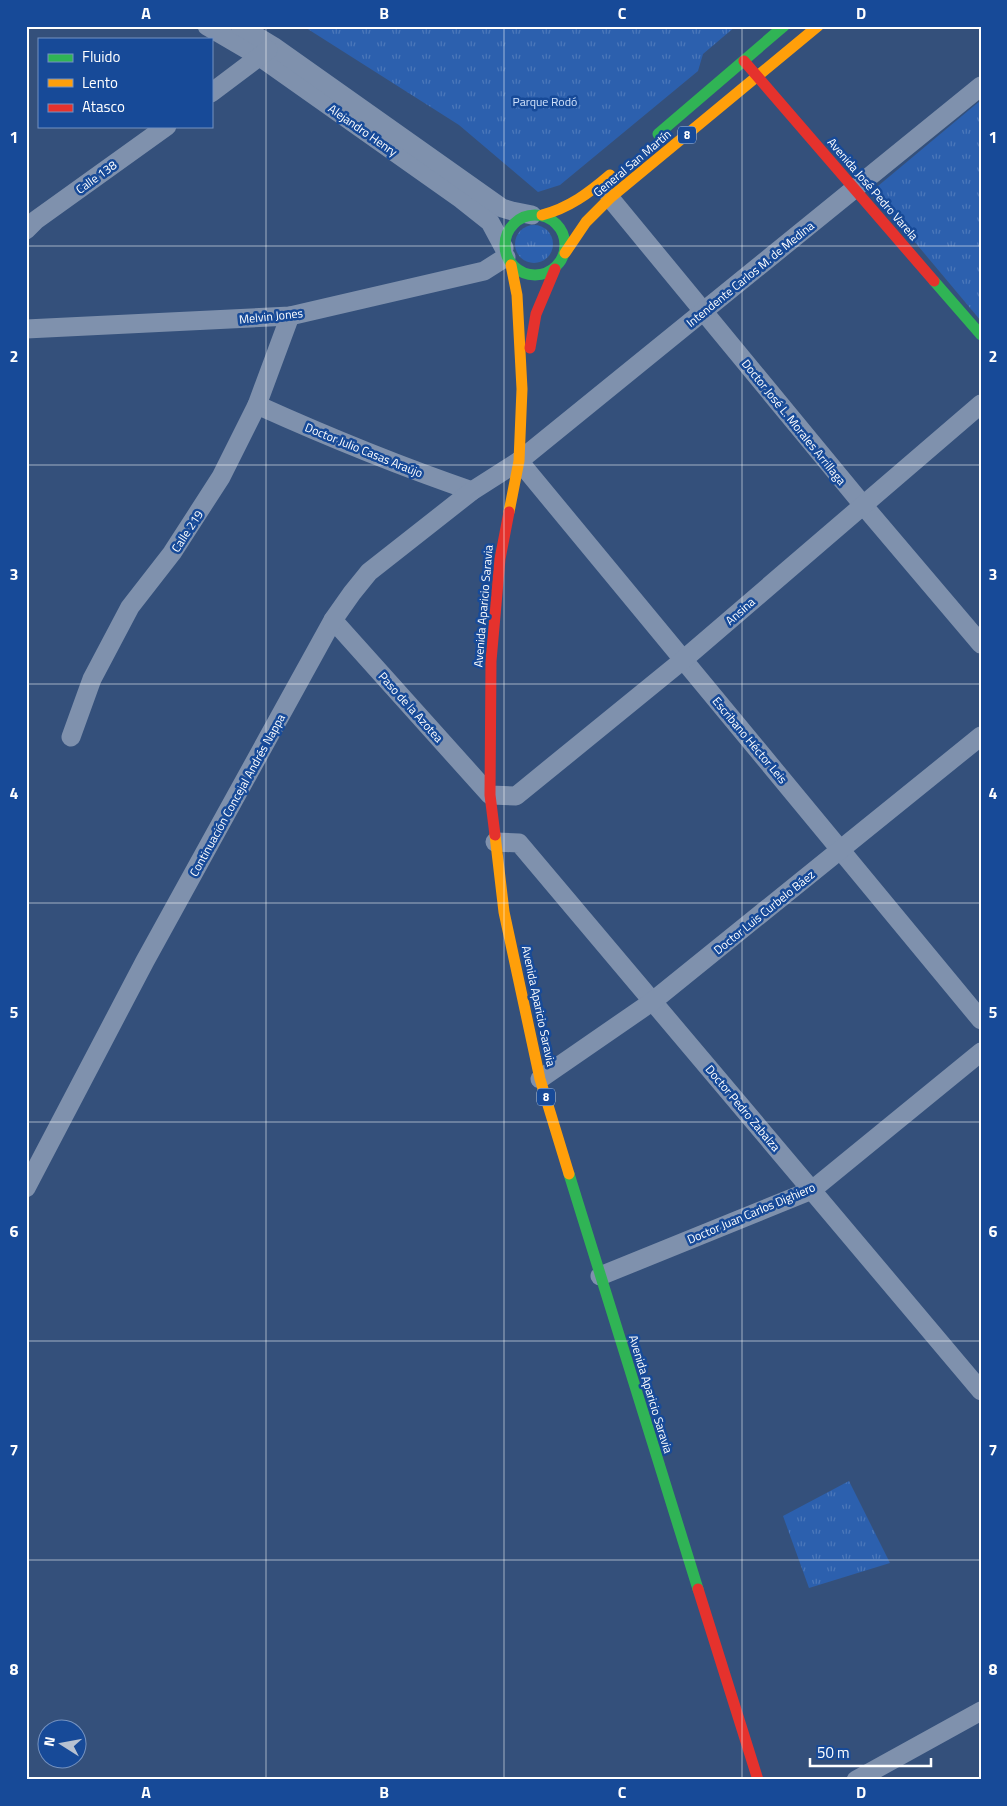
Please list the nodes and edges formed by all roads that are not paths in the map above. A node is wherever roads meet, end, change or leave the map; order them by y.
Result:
1 (207, 26) edge
2 (240, 26) edge
3 (784, 26) edge
4 (818, 26) edge
5 (266, 52) junction
6 (744, 61) junction
7 (757, 77) junction
8 (981, 86) edge
9 (212, 92) edge
10 (165, 128) edge
11 (646, 145) dead end
12 (616, 170) dead end
13 (855, 188) junction
14 (610, 198) junction
15 (537, 215) junction
16 (30, 221) edge
17 (564, 253) junction
18 (507, 257) junction
19 (555, 269) junction
20 (703, 311) junction
21 (290, 316) junction
22 (26, 329) edge
23 (981, 335) edge
24 (522, 389) junction
25 (981, 404) edge
26 (257, 405) junction
27 (518, 461) junction
28 (472, 491) junction
29 (863, 505) junction
30 (333, 620) junction
31 (981, 644) edge
32 (684, 660) junction
33 (981, 736) edge
34 (71, 738) dead end
35 (490, 795) junction
36 (496, 842) junction
37 (840, 850) junction
38 (653, 1001) junction
39 (981, 1020) edge
40 (981, 1052) edge
41 (540, 1079) junction
42 (26, 1188) edge
43 (812, 1190) junction
44 (600, 1276) junction
45 (981, 1391) edge
46 (981, 1711) edge
47 (758, 1780) edge
48 (856, 1780) edge

1 - 5 street, Alejandro Henry
2 - 5 street, Alejandro Henry
3 - 6 main road, General San Martín / 8
4 - 7 main road, General San Martín / 8
5 - 9 street
5 - 15 street, Alejandro Henry
5 - 18 street, Alejandro Henry
6 - 7 main road, Avenida José Pedro Varela
6 - 11 main road, General San Martín / 8
7 - 13 main road, Avenida José Pedro Varela
7 - 14 main road, General San Martín / 8
8 - 13 street, Intendente Carlos M. de Medina
10 - 16 street, Calle 138
12 - 15 main road, General San Martín / 8
13 - 20 street, Intendente Carlos M. de Medina
13 - 23 main road, Avenida José Pedro Varela
14 - 17 main road, General San Martín / 8
14 - 20 street, Doctor José L. Morales Arrillaga
15 - 17 main road
15 - 18 main road, 8
17 - 19 main road, 8
18 - 19 main road
18 - 21 street, Melvin Jones
18 - 24 main road, Avenida Aparicio Saravia / 8
19 - 24 main road, Avenida Aparicio Saravia / 8
20 - 27 street, Intendente Carlos M. de Medina
20 - 29 street, Doctor José L. Morales Arrillaga
21 - 22 street, Melvin Jones
21 - 26 street, Calle 219
24 - 27 main road, Avenida Aparicio Saravia / 8
25 - 29 street, Ansina
26 - 28 street, Doctor Julio Casas Araújo
26 - 34 street, Calle 219
27 - 28 street, Continuación Concejal Andrés Nappa
27 - 32 street, Escribano Héctor Leis
27 - 35 main road, Avenida Aparicio Saravia / 8
28 - 30 street, Continuación Concejal Andrés Nappa
29 - 31 street, Doctor José L. Morales Arrillaga
29 - 32 street, Ansina
30 - 35 street, Paso de la Azotea
30 - 42 street, Continuación Concejal Andrés Nappa
32 - 35 street, Ansina
32 - 37 street, Escribano Héctor Leis
33 - 37 street, Doctor Luis Curbelo Báez
35 - 36 main road, Avenida Aparicio Saravia / 8
36 - 38 street, Doctor Pedro Zabalza
36 - 41 main road, Avenida Aparicio Saravia / 8
37 - 38 street, Doctor Luis Curbelo Báez
37 - 39 street, Escribano Héctor Leis
38 - 41 street, Doctor Luis Curbelo Báez
38 - 43 street, Doctor Pedro Zabalza
40 - 43 street, Doctor Juan Carlos Dighiero
41 - 44 main road, Avenida Aparicio Saravia / 8
43 - 44 street, Doctor Juan Carlos Dighiero
43 - 45 street, Doctor Pedro Zabalza
44 - 47 main road, Avenida Aparicio Saravia / 8
46 - 48 street

